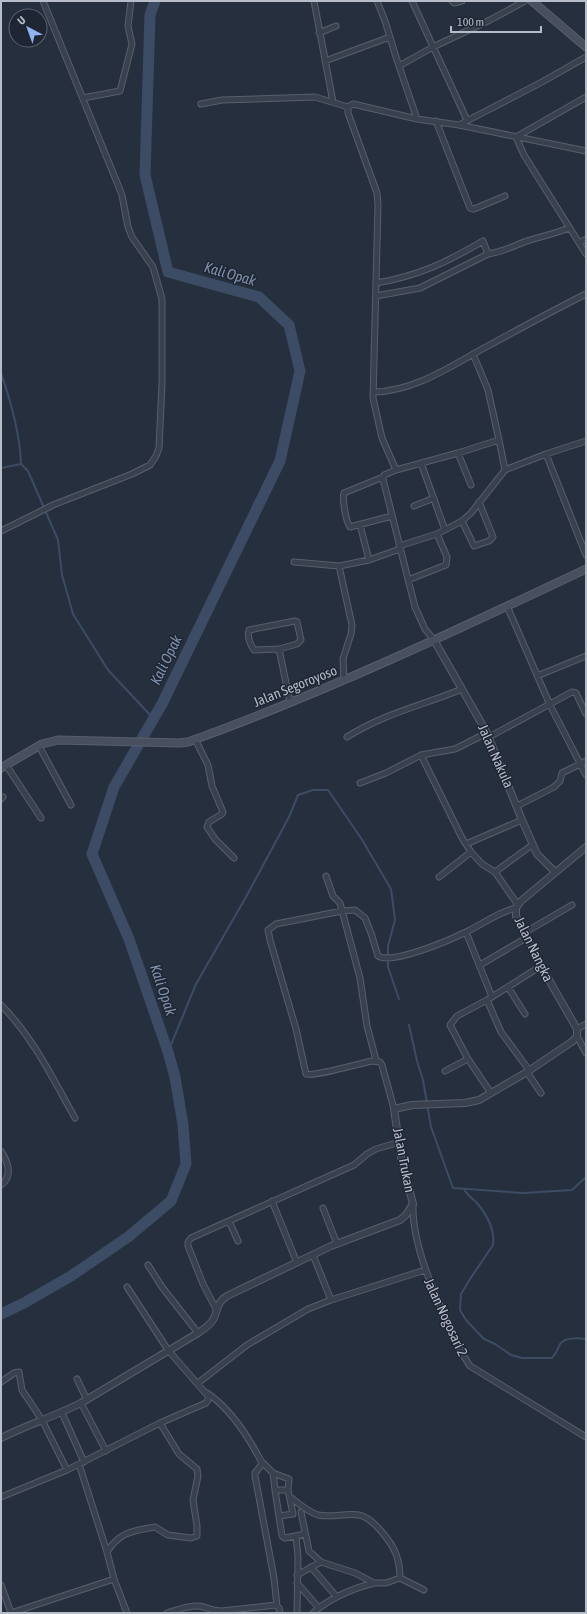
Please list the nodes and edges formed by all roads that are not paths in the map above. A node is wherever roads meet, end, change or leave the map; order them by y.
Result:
1 (43, 1) edge
2 (131, 1) edge
3 (314, 1) edge
4 (377, 1) edge
5 (412, 1) edge
6 (452, 1) edge
7 (462, 1) edge
8 (525, 1) edge
9 (532, 1) edge
10 (336, 26) dead end
11 (319, 33) junction
12 (390, 37) junction
13 (433, 46) junction
14 (586, 46) edge
15 (586, 56) edge
16 (325, 61) junction
17 (399, 66) junction
18 (586, 97) edge
19 (83, 98) junction
20 (333, 102) junction
21 (201, 104) dead end
22 (348, 107) junction
23 (417, 119) junction
24 (467, 120) junction
25 (436, 121) junction
26 (459, 125) junction
27 (516, 137) junction
28 (586, 151) edge
29 (505, 196) dead end
30 (569, 228) junction
31 (586, 239) edge
32 (579, 243) junction
33 (488, 254) junction
34 (586, 254) edge
35 (376, 283) junction
36 (586, 294) edge
37 (376, 296) junction
38 (473, 354) junction
39 (374, 392) junction
40 (499, 440) junction
41 (586, 441) edge
42 (458, 453) junction
43 (546, 454) junction
44 (421, 463) junction
45 (396, 470) junction
46 (505, 470) junction
47 (383, 477) junction
48 (471, 485) dead end
49 (434, 498) junction
50 (479, 502) junction
51 (414, 506) dead end
52 (392, 516) junction
53 (462, 521) junction
54 (360, 525) junction
55 (445, 530) junction
56 (1, 531) edge
57 (437, 534) junction
58 (400, 548) junction
59 (586, 556) edge
60 (369, 560) junction
61 (294, 562) dead end
62 (339, 566) junction
63 (586, 570) edge
64 (408, 580) junction
65 (507, 606) junction
66 (434, 640) junction
67 (279, 649) junction
68 (586, 656) edge
69 (537, 676) junction
70 (344, 680) junction
71 (462, 689) junction
72 (290, 702) junction
73 (550, 705) junction
74 (586, 714) edge
75 (488, 735) junction
76 (347, 737) dead end
77 (196, 739) junction
78 (39, 746) junction
79 (421, 755) junction
80 (586, 761) edge
81 (580, 764) junction
82 (3, 766) edge
83 (586, 775) edge
84 (360, 783) dead end
85 (71, 805) dead end
86 (516, 806) junction
87 (41, 818) dead end
88 (522, 820) junction
89 (466, 844) junction
90 (532, 845) junction
91 (585, 850) edge
92 (471, 852) junction
93 (234, 858) dead end
94 (495, 872) junction
95 (555, 872) junction
96 (326, 876) dead end
97 (438, 877) dead end
98 (572, 905) dead end
99 (517, 906) junction
100 (342, 911) junction
101 (466, 932) junction
102 (525, 936) junction
103 (480, 965) junction
104 (541, 966) junction
105 (508, 987) junction
106 (492, 997) junction
107 (487, 1000) junction
108 (1, 1004) edge
109 (526, 1014) dead end
110 (586, 1024) edge
111 (577, 1029) junction
112 (576, 1036) junction
113 (586, 1053) edge
114 (468, 1059) junction
115 (376, 1060) junction
116 (445, 1071) dead end
117 (528, 1071) junction
118 (491, 1093) junction
119 (541, 1093) dead end
120 (394, 1109) junction
121 (75, 1118) dead end
122 (400, 1142) junction
123 (1, 1151) edge
124 (1, 1185) edge
125 (272, 1201) junction
126 (413, 1204) junction
127 (323, 1208) dead end
128 (229, 1221) junction
129 (238, 1241) dead end
130 (337, 1244) junction
131 (313, 1255) junction
132 (297, 1263) junction
133 (148, 1265) dead end
134 (425, 1270) junction
135 (127, 1287) dead end
136 (331, 1300) junction
137 (216, 1309) junction
138 (198, 1333) junction
139 (168, 1350) junction
140 (77, 1379) dead end
141 (1, 1382) edge
142 (198, 1383) junction
143 (205, 1392) junction
144 (84, 1402) junction
145 (62, 1413) junction
146 (42, 1420) junction
147 (160, 1423) junction
148 (586, 1437) edge
149 (1, 1438) edge
150 (106, 1451) junction
151 (261, 1461) junction
152 (82, 1463) junction
153 (67, 1470) junction
154 (273, 1474) junction
155 (275, 1490) junction
156 (288, 1490) junction
157 (1, 1497) edge
158 (290, 1497) junction
159 (310, 1511) junction
160 (301, 1512) junction
161 (293, 1514) junction
162 (279, 1516) junction
163 (305, 1534) junction
164 (296, 1536) junction
165 (108, 1552) junction
166 (321, 1562) junction
167 (312, 1567) junction
168 (297, 1575) junction
169 (400, 1578) junction
170 (114, 1579) junction
171 (374, 1583) junction
172 (1, 1584) edge
173 (299, 1590) junction
174 (424, 1590) dead end
175 (336, 1596) junction
176 (278, 1606) junction
177 (319, 1608) junction
178 (11, 1613) edge
179 (127, 1613) edge
180 (167, 1613) edge
181 (280, 1613) edge
182 (297, 1613) edge
183 (313, 1613) edge

1 - 19 street
2 - 19 street
3 - 11 street
4 - 12 street
5 - 13 street
6 - 7 street
8 - 13 street
9 - 14 main road
10 - 11 street
11 - 16 street
12 - 16 street
12 - 17 street
13 - 17 street
13 - 24 street
15 - 24 street
16 - 20 street
17 - 23 street
18 - 27 street
19 - 56 street
20 - 21 street
20 - 22 street
22 - 23 street
22 - 35 street
23 - 25 street
24 - 26 street
25 - 26 street
25 - 29 street
26 - 27 street
27 - 28 street
27 - 30 street
30 - 32 street
30 - 33 street
31 - 32 street
32 - 34 street
33 - 35 street
33 - 37 street
35 - 37 street
36 - 38 street
37 - 39 street
38 - 39 street
38 - 40 street
39 - 45 street
40 - 42 street
40 - 46 street
41 - 43 street
42 - 44 street
42 - 48 street
43 - 46 street
43 - 59 street
44 - 45 street
44 - 49 street
45 - 47 street
46 - 50 street
47 - 52 street
47 - 54 street
49 - 51 street
49 - 55 street
50 - 53 street
50 - 53 street
52 - 54 street
52 - 58 street
53 - 55 street
54 - 60 street
55 - 57 street
57 - 58 street
57 - 64 street
58 - 60 street
58 - 64 street
60 - 62 street
61 - 62 street
62 - 70 street
63 - 65 main road, Jalan Segoroyoso
64 - 66 street
65 - 66 main road, Jalan Segoroyoso
65 - 69 street
66 - 70 main road, Jalan Segoroyoso
66 - 71 street, Jalan Nakula
67 - 67 street
67 - 72 street
68 - 69 street
69 - 73 street
70 - 72 main road, Jalan Segoroyoso
71 - 75 street, Jalan Nakula
71 - 76 street
72 - 77 main road, Jalan Segoroyoso
73 - 74 street
73 - 75 street
73 - 81 street
75 - 79 street
75 - 86 street, Jalan Nakula
77 - 78 main road, Jalan Segoroyoso
77 - 93 street
78 - 82 main road, Jalan Segoroyoso
78 - 85 street
79 - 84 street
79 - 89 street
80 - 81 street
81 - 83 street
81 - 86 street
82 - 87 street
86 - 88 street, Jalan Nakula
88 - 89 street
88 - 90 street, Jalan Nakula
89 - 92 street
90 - 94 street
90 - 95 street, Jalan Nakula
91 - 95 street, Jalan Nangka
92 - 94 street
92 - 97 street
94 - 99 street
95 - 99 street, Jalan Nangka
96 - 100 street
98 - 102 street
99 - 101 street
99 - 102 street, Jalan Nangka
100 - 101 street
100 - 115 street
100 - 115 street
101 - 103 street
102 - 103 street
102 - 104 street, Jalan Nangka
103 - 106 street
104 - 105 street
104 - 111 street, Jalan Nangka
105 - 106 street
105 - 109 street
106 - 107 street
107 - 114 street
107 - 117 street
108 - 121 street
110 - 111 street
111 - 112 street
112 - 113 street
112 - 117 street, Jalan Trukan
114 - 116 street
114 - 118 street
115 - 120 street
117 - 118 street, Jalan Trukan
117 - 119 street
118 - 120 street, Jalan Trukan
120 - 122 street, Jalan Trukan
122 - 125 street
122 - 126 street, Jalan Trukan
123 - 124 street
125 - 128 street
125 - 132 street
126 - 130 street, Jalan Trukan
126 - 134 street, Jalan Nogosari 2
127 - 130 street
128 - 129 street
128 - 137 street
130 - 131 street, Jalan Trukan
131 - 132 street, Jalan Trukan
131 - 136 street
132 - 137 street, Jalan Trukan
133 - 138 street
134 - 136 street
134 - 148 street, Jalan Nogosari 2
135 - 139 street
136 - 142 street
137 - 138 street
138 - 139 street
139 - 142 street
139 - 144 street
140 - 144 street
141 - 146 street
142 - 143 street
143 - 147 street
143 - 151 street
144 - 145 street
144 - 150 street
145 - 146 street
145 - 152 street
146 - 149 street
146 - 153 street
147 - 150 street
147 - 165 street
150 - 152 street
151 - 154 street
151 - 176 street
152 - 153 street
152 - 165 street
153 - 157 street
154 - 155 street
154 - 156 street
155 - 156 street
155 - 162 street
156 - 158 street
158 - 159 street
158 - 161 street
159 - 160 street
159 - 169 street
160 - 161 street
160 - 163 street
161 - 162 street
162 - 164 street
163 - 164 street
163 - 166 street
164 - 168 street
165 - 170 street
166 - 167 street
166 - 171 street
167 - 168 street
167 - 175 street
168 - 173 street
169 - 171 street
169 - 174 street
170 - 178 street
170 - 179 street
171 - 175 street
172 - 178 street
173 - 177 street
173 - 182 street
175 - 177 street
176 - 180 street
176 - 181 street
177 - 183 street

